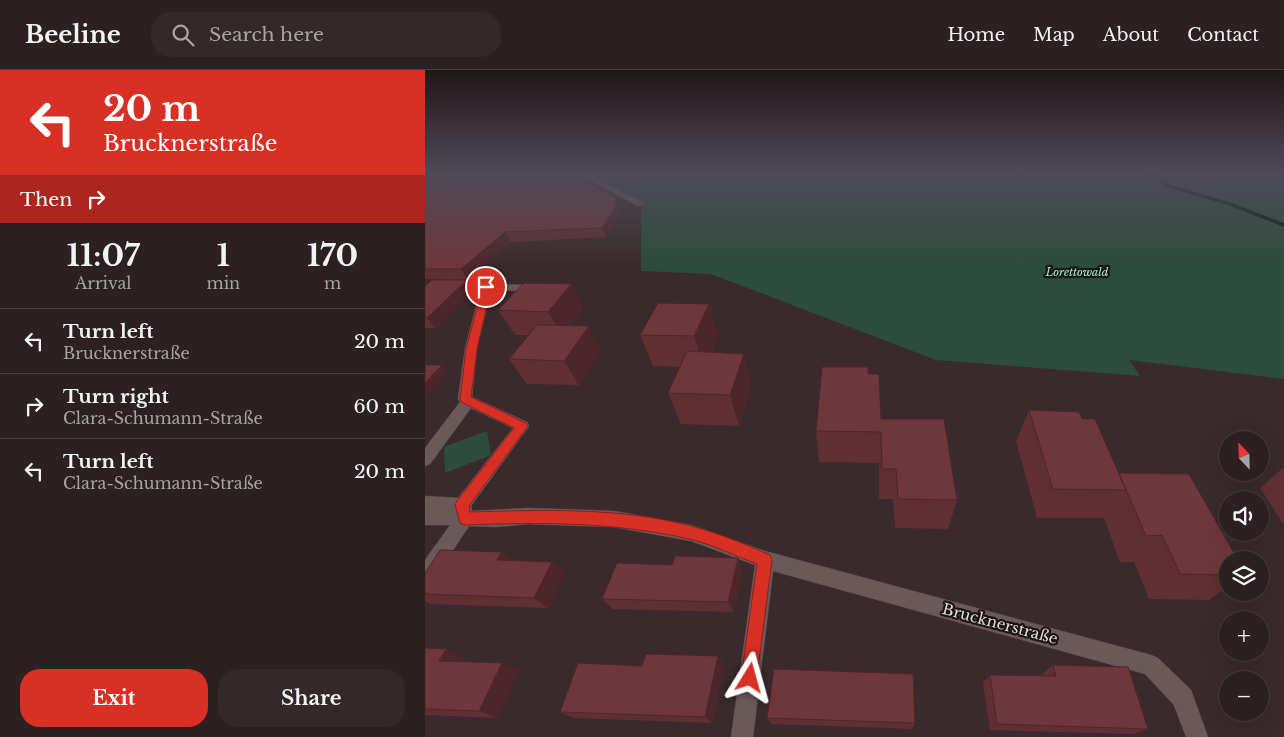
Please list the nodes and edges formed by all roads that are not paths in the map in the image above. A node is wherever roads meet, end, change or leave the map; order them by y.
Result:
1 (528, 288) edge
2 (468, 402) junction
3 (425, 460) edge
4 (425, 503) edge
5 (463, 512) junction
6 (425, 517) edge
7 (765, 560) junction
8 (425, 576) edge
9 (742, 737) edge
10 (1197, 737) edge

1 - 2 street
2 - 3 street
2 - 5 street
4 - 5 street
5 - 6 street, Brucknerstraße
5 - 7 street, Brucknerstraße
5 - 8 street
7 - 9 street
7 - 10 street, Brucknerstraße

